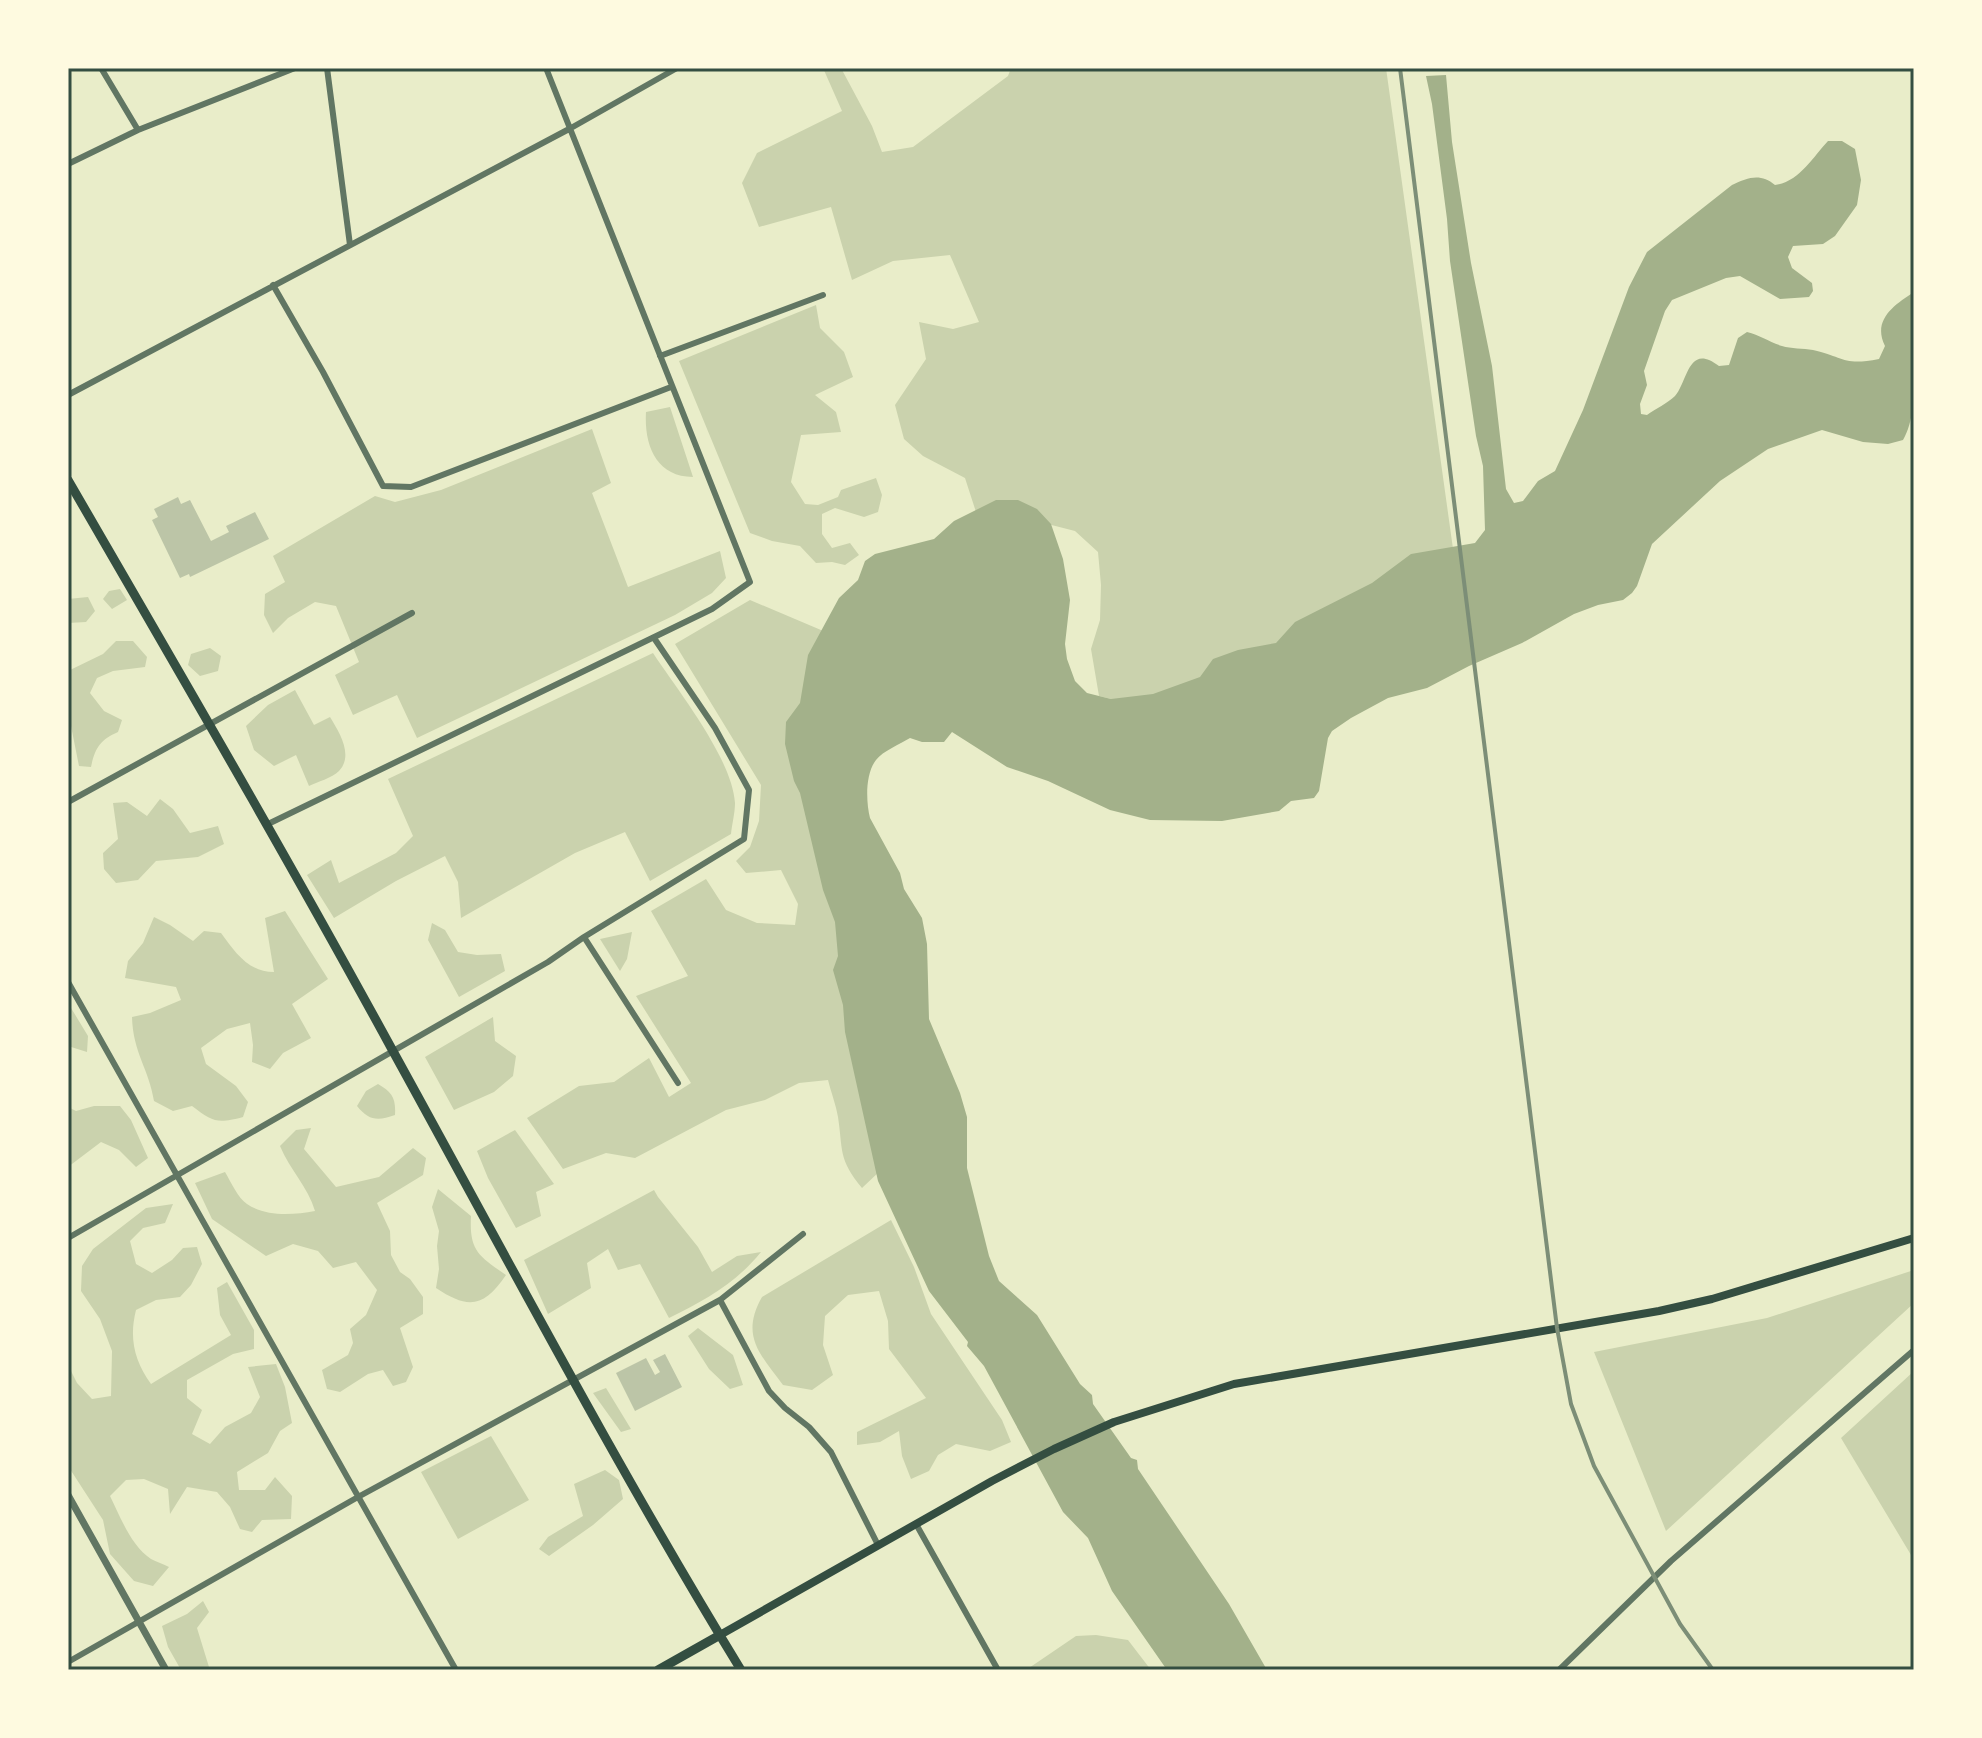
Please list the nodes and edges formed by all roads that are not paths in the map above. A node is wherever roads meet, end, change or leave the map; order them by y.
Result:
1 (101, 68) edge
2 (295, 68) edge
3 (327, 68) edge
4 (546, 68) edge
5 (677, 68) edge
6 (571, 128) junction
7 (138, 130) junction
8 (68, 164) edge
9 (350, 245) junction
10 (273, 285) junction
11 (823, 295) dead end
12 (660, 356) junction
13 (671, 387) junction
14 (68, 395) edge
15 (68, 480) edge
16 (412, 613) dead end
17 (654, 638) junction
18 (210, 725) junction
19 (68, 802) edge
20 (266, 825) junction
21 (584, 937) junction
22 (68, 982) edge
23 (393, 1050) junction
24 (678, 1083) dead end
25 (176, 1176) junction
26 (803, 1234) dead end
27 (68, 1238) edge
28 (1914, 1238) edge
29 (720, 1300) junction
30 (1914, 1350) edge
31 (573, 1381) junction
32 (68, 1495) edge
33 (358, 1497) junction
34 (916, 1524) junction
35 (878, 1545) junction
36 (138, 1622) junction
37 (720, 1635) junction
38 (68, 1662) edge
39 (166, 1670) edge
40 (456, 1670) edge
41 (658, 1670) edge
42 (741, 1670) edge
43 (998, 1670) edge
44 (1559, 1670) edge

1 - 7 street
2 - 7 street
3 - 9 street
4 - 6 street
5 - 6 street
6 - 9 street
6 - 12 street
7 - 8 street
9 - 10 street
10 - 13 street
10 - 14 street
11 - 12 street
12 - 13 street
13 - 17 street
15 - 18 main road
16 - 18 street
17 - 20 street
17 - 21 street
18 - 19 street
18 - 20 main road
20 - 23 main road
21 - 23 street
21 - 24 street
22 - 25 street
23 - 25 street
23 - 31 main road
25 - 27 street
25 - 33 street
26 - 29 street
28 - 34 main road
29 - 31 street
29 - 35 street
30 - 44 street
31 - 33 street
31 - 37 main road
32 - 36 street
33 - 36 street
33 - 40 street
34 - 35 main road
34 - 43 street
35 - 37 main road
36 - 38 street
36 - 39 street
37 - 41 main road
37 - 42 main road

